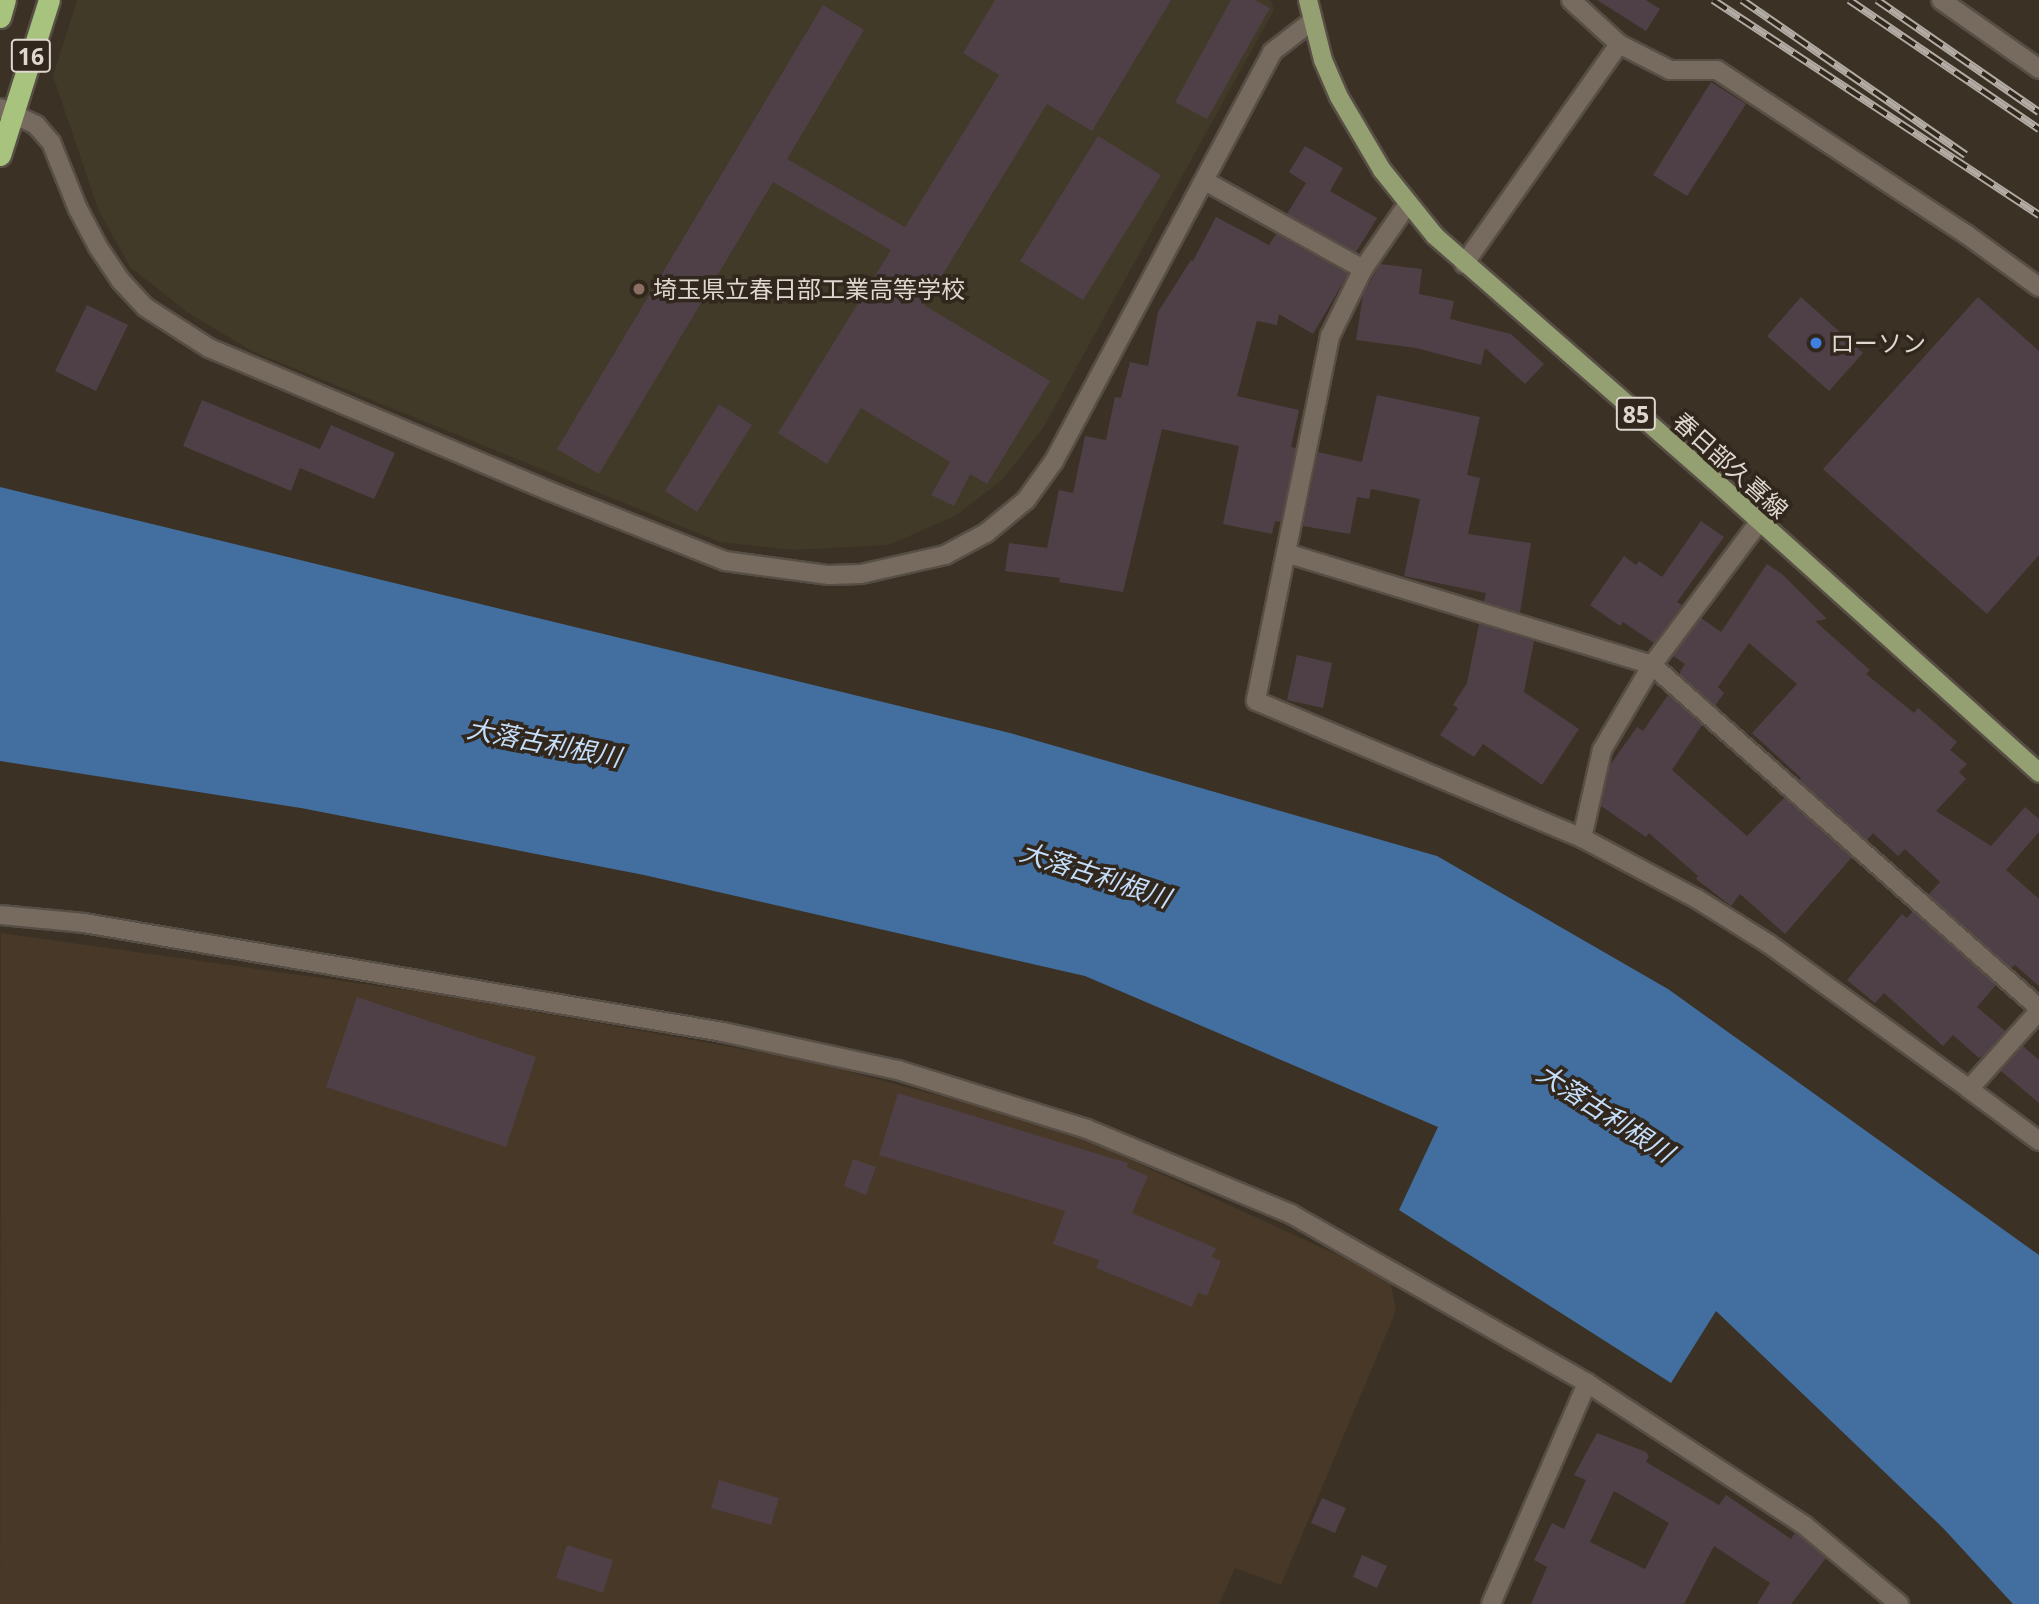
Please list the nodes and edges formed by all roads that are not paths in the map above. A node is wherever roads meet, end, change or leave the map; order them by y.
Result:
1 (5, 0) edge
2 (49, 0) edge
3 (1308, 0) edge
4 (1571, 0) edge
5 (1941, 0) edge
6 (0, 17) edge
7 (1312, 21) junction
8 (1619, 44) junction
9 (2039, 69) edge
10 (7, 111) edge
11 (0, 155) edge
12 (1205, 181) junction
13 (1407, 205) junction
14 (1464, 264) junction
15 (1363, 269) junction
16 (2039, 287) edge
17 (1759, 522) junction
18 (1286, 553) junction
19 (1653, 665) junction
20 (2039, 773) edge
21 (1582, 838) junction
22 (0, 915) edge
23 (2039, 1010) edge
24 (1969, 1089) junction
25 (2039, 1141) edge
26 (1587, 1383) junction
27 (1492, 1604) edge
28 (1899, 1604) edge

1 - 6 highway, 16
2 - 10 highway, 16
3 - 7 main road, 春日部久喜線 / 85
4 - 8 street
5 - 9 street
7 - 12 street
7 - 13 main road, 春日部久喜線 / 85
8 - 14 street
8 - 16 street
10 - 11 highway, 16
10 - 12 street
12 - 15 street
13 - 14 main road, 春日部久喜線 / 85
13 - 15 street
14 - 17 main road, 春日部久喜線 / 85
15 - 18 street
17 - 19 street
17 - 20 main road, 春日部久喜線 / 85
18 - 19 street
18 - 21 street
19 - 21 street
19 - 23 street
21 - 24 street
22 - 26 street
23 - 24 street
24 - 25 street
26 - 27 street
26 - 28 street

